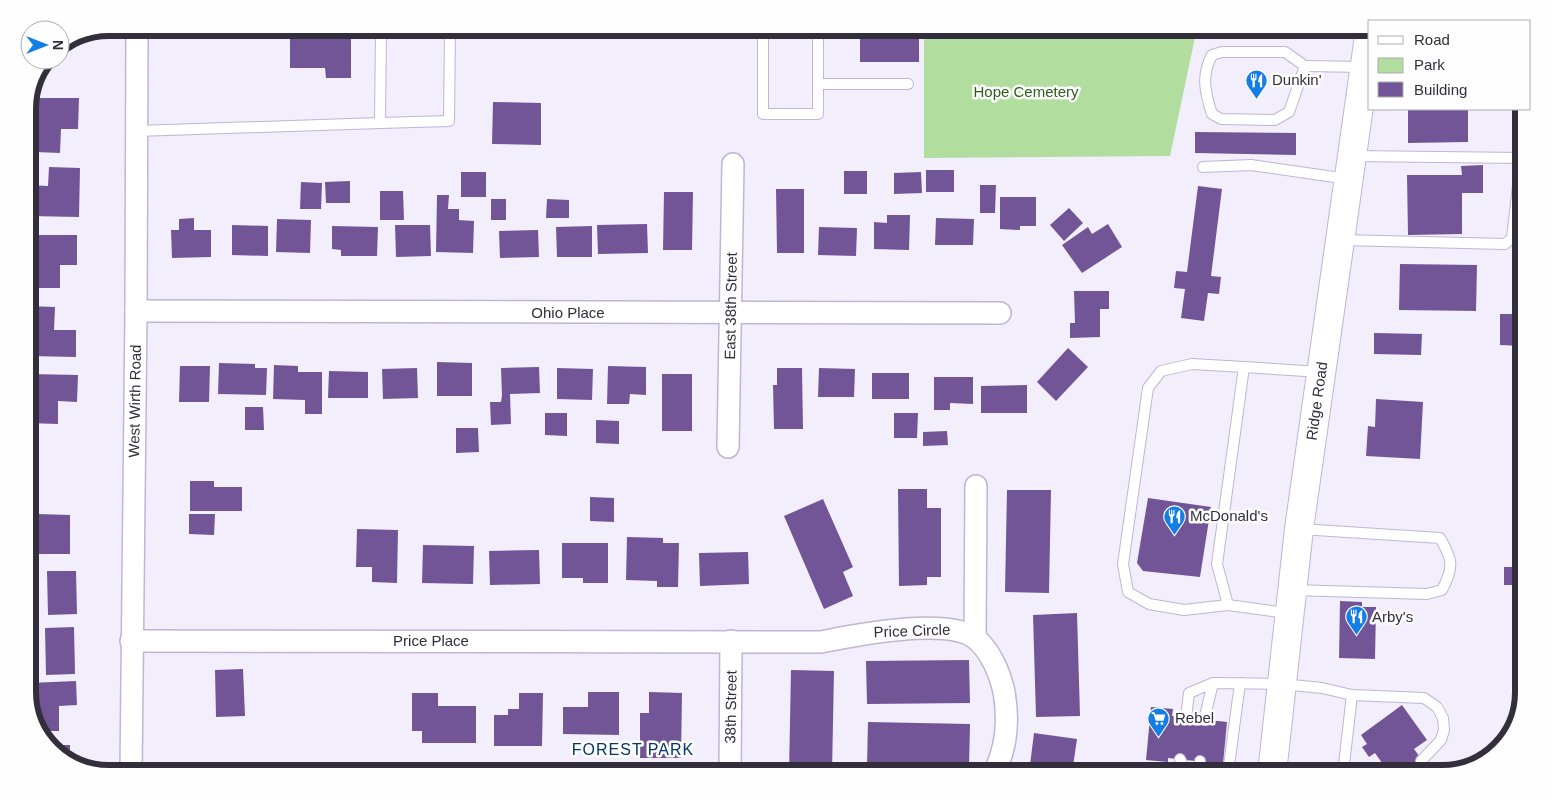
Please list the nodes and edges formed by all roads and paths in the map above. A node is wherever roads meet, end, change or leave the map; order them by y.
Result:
1 (137, 36) edge
2 (381, 36) edge
3 (450, 36) edge
4 (763, 36) edge
5 (818, 36) edge
6 (1368, 48) edge
7 (1305, 66) junction
8 (818, 84) junction
9 (908, 84) dead end
10 (380, 123) junction
11 (136, 131) junction
12 (1515, 158) edge
13 (733, 164) dead end
14 (1203, 168) dead end
15 (1350, 168) junction
16 (1515, 214) edge
17 (1340, 240) junction
18 (136, 311) junction
19 (731, 313) junction
20 (1000, 313) dead end
21 (1244, 367) junction
22 (1321, 372) junction
23 (728, 447) dead end
24 (976, 486) dead end
25 (1299, 529) junction
26 (1291, 602) junction
27 (1228, 605) junction
28 (975, 638) junction
29 (731, 640) junction
30 (131, 641) junction
31 (1212, 683) junction
32 (1240, 683) junction
33 (1282, 684) junction
34 (1352, 695) junction
35 (1186, 718) dead end
36 (1204, 720) dead end
37 (1180, 759) dead end
38 (1200, 761) dead end
39 (1421, 761) dead end
40 (130, 765) edge
41 (730, 765) edge
42 (998, 765) edge
43 (1183, 765) edge
44 (1200, 765) edge
45 (1229, 765) edge
46 (1273, 765) edge
47 (1344, 765) edge

1 - 11 street, West Wirth Road
2 - 10 lane
3 - 10 lane
4 - 8 lane
5 - 8 lane
6 - 7 lane
6 - 15 main road, Ridge Road
7 - 7 lane
8 - 9 lane
10 - 11 lane
11 - 18 street, West Wirth Road
12 - 15 lane
13 - 19 street, East 38th Street
14 - 15 lane
15 - 17 main road, Ridge Road
16 - 17 lane
17 - 22 main road, Ridge Road
18 - 19 street, Ohio Place
18 - 30 street, West Wirth Road
19 - 20 street, Ohio Place
19 - 23 street, East 38th Street
21 - 22 lane
21 - 27 lane
21 - 27 lane
22 - 25 main road, Ridge Road
24 - 28 street
25 - 26 main road, Ridge Road
25 - 26 lane
26 - 27 lane
26 - 33 main road, Ridge Road
28 - 29 street, Price Circle
28 - 42 street
29 - 30 street, Price Place
29 - 41 street, 38th Street
30 - 40 street, West Wirth Road
31 - 32 lane
31 - 35 lane
31 - 36 lane
32 - 33 lane
32 - 45 lane
33 - 34 lane
33 - 46 main road, Ridge Road
34 - 39 lane
34 - 47 lane
37 - 43 lane
38 - 44 lane

